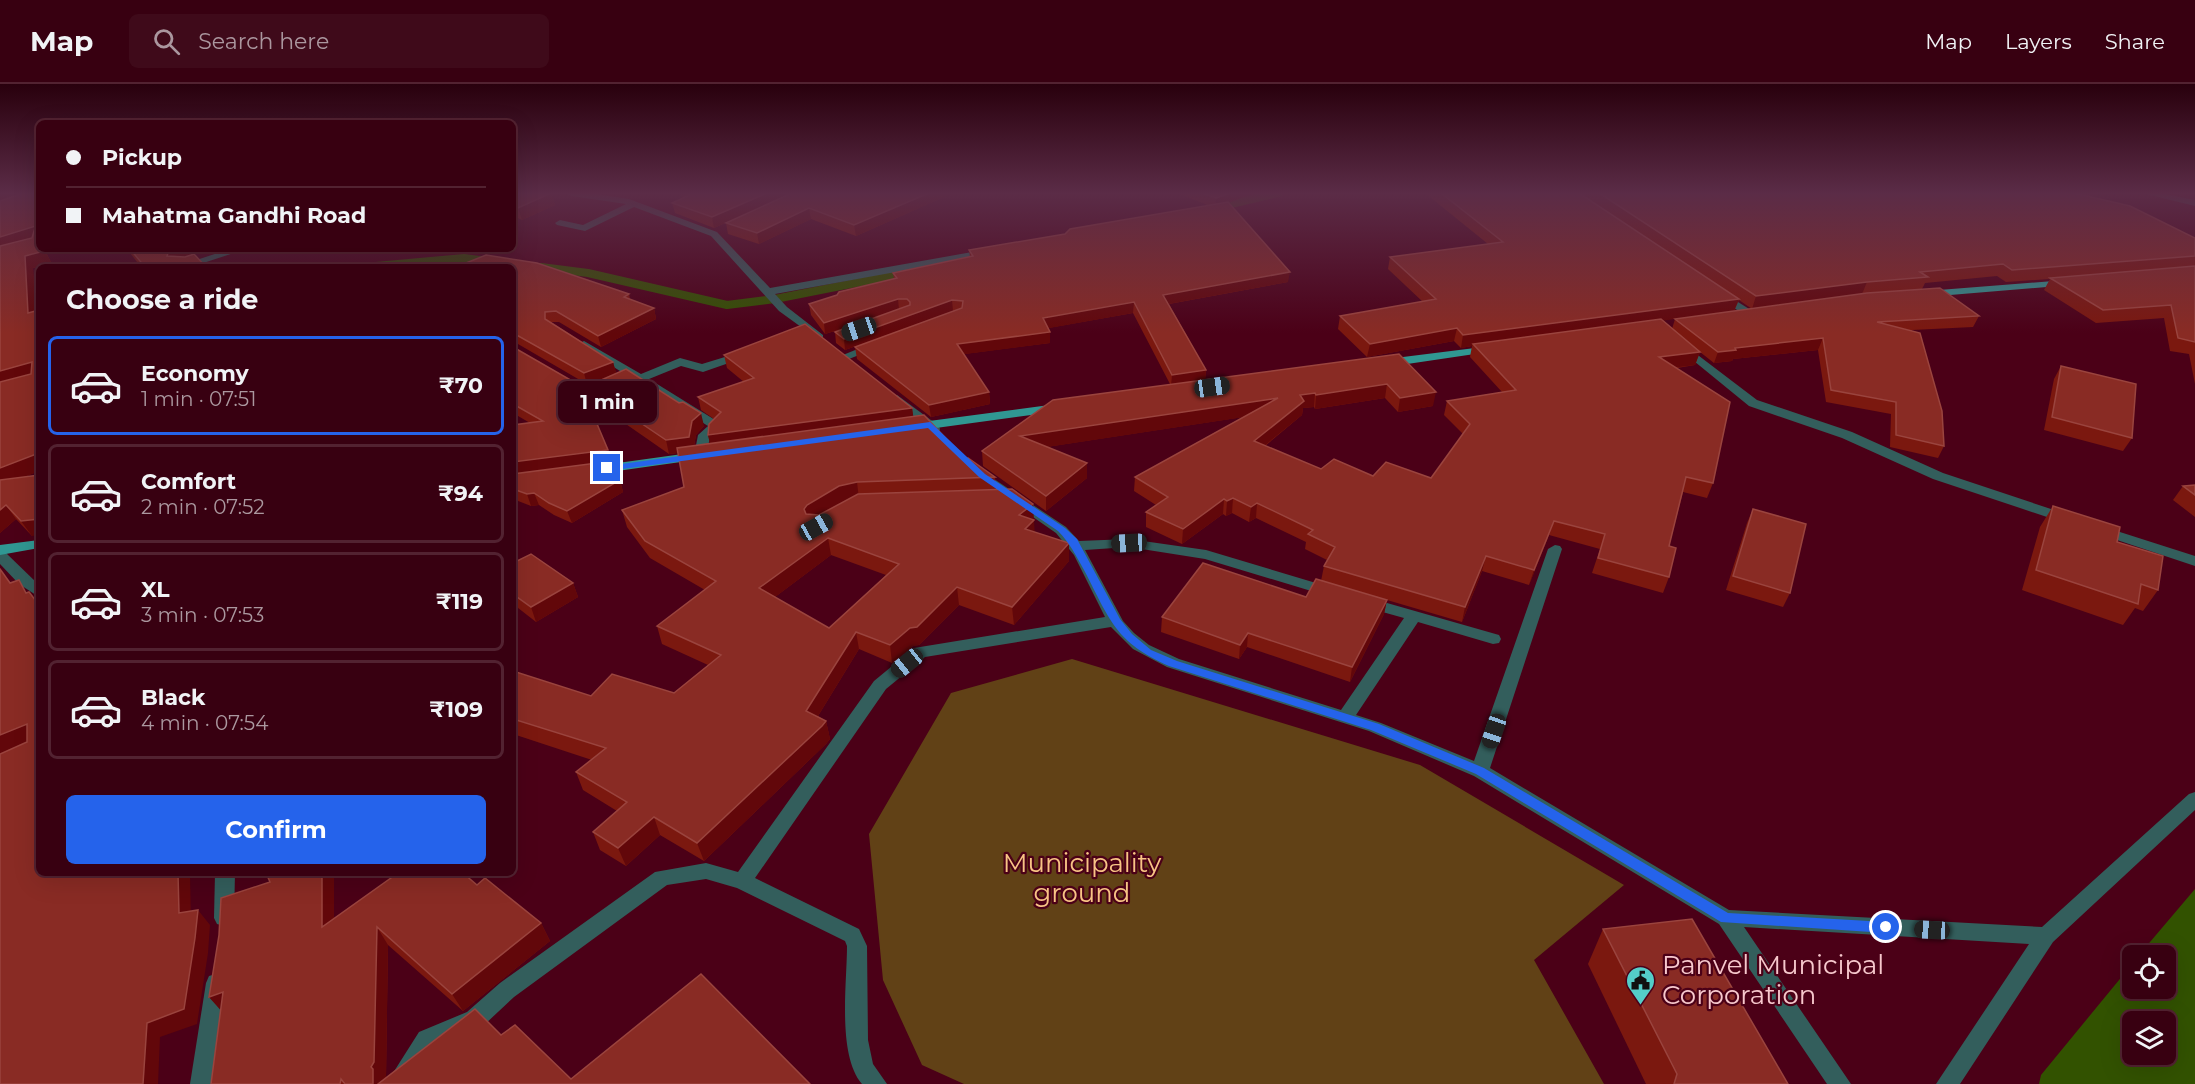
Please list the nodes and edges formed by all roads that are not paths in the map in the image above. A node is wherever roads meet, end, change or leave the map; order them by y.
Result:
1 (719, 240) edge
2 (996, 250) edge
3 (232, 252) edge
4 (190, 264) edge
5 (2076, 282) edge
6 (1712, 288) edge
7 (767, 292) junction
8 (1909, 295) edge
9 (807, 310) edge
10 (786, 311) junction
11 (1756, 313) joint
12 (1727, 317) edge
13 (1668, 334) edge
14 (574, 338) edge
15 (891, 339) edge
16 (1506, 347) edge
17 (755, 350) edge
18 (1377, 364) edge
19 (636, 376) junction
20 (615, 381) edge
21 (887, 391) edge
22 (1071, 406) edge
23 (930, 425) junction
24 (895, 430) edge
25 (946, 442) edge
26 (706, 455) joint
27 (963, 458) edge
28 (583, 472) edge
29 (1018, 500) junction
30 (996, 501) edge
31 (36, 544) edge
32 (1076, 546) junction
33 (1555, 549) dead end
34 (0, 550) edge
35 (0, 555) edge
36 (2195, 561) edge
37 (36, 590) edge
38 (1414, 616) junction
39 (1116, 621) junction
40 (1493, 639) dead end
41 (1345, 717) junction
42 (1480, 771) junction
43 (2195, 799) edge
44 (225, 876) edge
45 (742, 881) junction
46 (1726, 918) junction
47 (2046, 936) junction
48 (221, 938) edge
49 (219, 960) edge
50 (201, 1084) edge
51 (397, 1084) edge
52 (876, 1084) edge
53 (1840, 1084) edge
54 (1947, 1084) edge

1 - 7 street
2 - 7 street
3 - 4 street
5 - 8 main road
6 - 11 street
7 - 10 street
9 - 10 street
10 - 15 street
11 - 12 main road
13 - 36 street
14 - 19 street
16 - 18 main road
17 - 19 street
19 - 20 street
19 - 26 street
21 - 23 street
22 - 23 main road
23 - 24 main road
23 - 25 street
26 - 28 main road
27 - 29 street
29 - 30 street
29 - 32 street
31 - 34 main road
32 - 38 street
32 - 39 street
33 - 42 street
35 - 37 street
38 - 40 street
38 - 41 street
39 - 41 street
39 - 45 street
41 - 42 street
42 - 46 street
43 - 47 street
44 - 48 street
45 - 51 street
45 - 52 street
46 - 47 street
46 - 53 street
47 - 54 street
49 - 50 street

